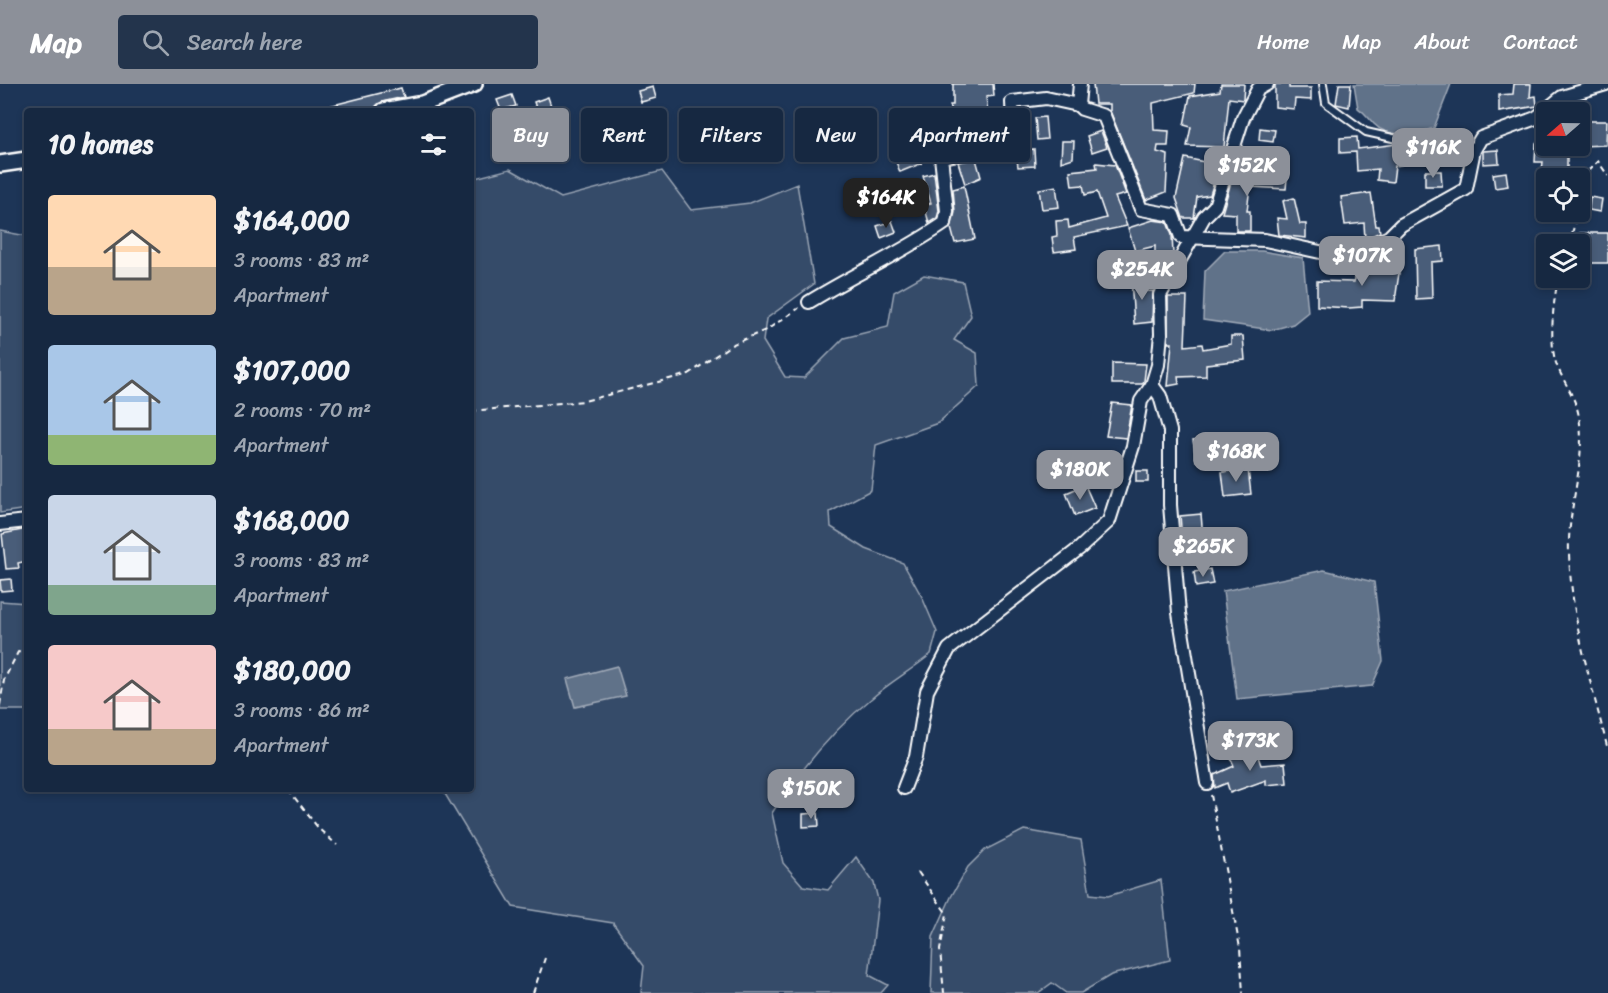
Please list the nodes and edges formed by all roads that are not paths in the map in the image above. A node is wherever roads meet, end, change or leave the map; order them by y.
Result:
1 (474, 84) edge
2 (1080, 84) edge
3 (1267, 84) edge
4 (1323, 84) edge
5 (1606, 84) edge
6 (1078, 105) junction
7 (400, 108) edge
8 (1474, 150) junction
9 (24, 160) edge
10 (0, 164) edge
11 (809, 302) road end
12 (1152, 385) junction
13 (24, 521) edge
14 (0, 524) edge
15 (1207, 783) road end
16 (903, 788) dead end

1 - 7 street
2 - 6 street
3 - 12 street
4 - 8 lane
5 - 8 street
6 - 8 street
6 - 11 street
9 - 10 street
12 - 15 street
12 - 16 street
13 - 14 street

